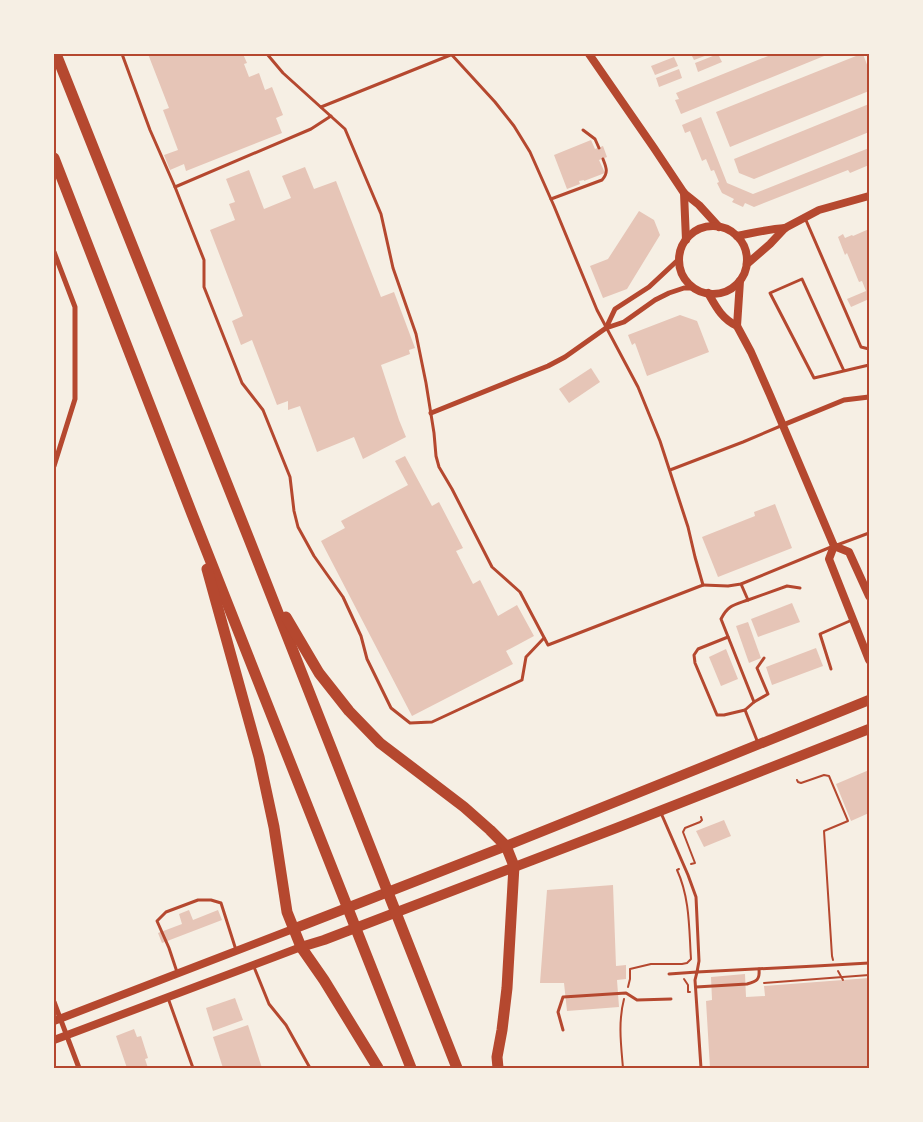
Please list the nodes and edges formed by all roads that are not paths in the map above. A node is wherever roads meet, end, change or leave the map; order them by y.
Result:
1 (56, 54) edge
2 (122, 54) edge
3 (267, 54) edge
4 (452, 54) edge
5 (589, 54) edge
6 (321, 107) junction
7 (331, 116) junction
8 (583, 130) dead end
9 (599, 148) dead end
10 (54, 158) edge
11 (603, 159) dead end
12 (175, 187) junction
13 (684, 193) junction
14 (869, 196) edge
15 (551, 199) junction
16 (804, 217) junction
17 (718, 227) junction
18 (785, 228) junction
19 (737, 236) junction
20 (686, 240) junction
21 (54, 252) edge
22 (679, 259) junction
23 (747, 264) junction
24 (740, 281) junction
25 (695, 288) junction
26 (708, 293) junction
27 (737, 326) junction
28 (606, 328) junction
29 (869, 349) edge
30 (869, 365) edge
31 (844, 370) junction
32 (869, 370) edge
33 (869, 376) edge
34 (869, 397) edge
35 (431, 413) junction
36 (783, 425) junction
37 (54, 466) edge
38 (670, 470) junction
39 (192, 514) junction
40 (869, 533) edge
41 (249, 539) junction
42 (834, 546) junction
43 (741, 584) junction
44 (703, 585) junction
45 (800, 588) dead end
46 (869, 596) edge
47 (748, 600) junction
48 (853, 620) junction
49 (728, 637) junction
50 (544, 638) junction
51 (764, 658) dead end
52 (869, 660) edge
53 (831, 669) dead end
54 (869, 700) edge
55 (754, 702) junction
56 (745, 710) junction
57 (869, 729) edge
58 (758, 745) junction
59 (660, 810) junction
60 (506, 846) junction
61 (514, 866) junction
62 (293, 929) junction
63 (301, 947) junction
64 (237, 950) junction
65 (869, 962) edge
66 (254, 965) junction
67 (759, 969) junction
68 (697, 972) junction
69 (178, 973) junction
70 (669, 974) dead end
71 (696, 987) junction
72 (168, 997) junction
73 (671, 999) dead end
74 (54, 1002) edge
75 (57, 1019) edge
76 (563, 1030) dead end
77 (67, 1035) junction
78 (54, 1040) edge
79 (79, 1068) edge
80 (193, 1068) edge
81 (310, 1068) edge
82 (378, 1068) edge
83 (411, 1068) edge
84 (456, 1068) edge
85 (498, 1068) edge
86 (701, 1068) edge

1 - 41 highway
2 - 12 lane
3 - 6 lane
4 - 6 lane
4 - 15 lane
5 - 13 street
6 - 7 lane
7 - 12 lane
7 - 35 lane
8 - 9 lane
10 - 39 highway
11 - 15 lane
12 - 50 lane
13 - 17 street
13 - 20 street
14 - 16 street
15 - 28 lane
16 - 18 street
16 - 29 lane
17 - 19 street
17 - 20 street
18 - 19 street
18 - 23 street
19 - 23 street
20 - 22 street
21 - 37 street
22 - 25 street
22 - 28 street
23 - 24 street
24 - 26 street
24 - 27 street
25 - 26 street
25 - 28 street
26 - 27 street
27 - 36 street
28 - 35 street
28 - 38 lane
30 - 31 lane
31 - 31 lane
32 - 33 lane
34 - 36 street
35 - 50 lane
36 - 38 lane
36 - 42 street
38 - 44 lane
39 - 62 highway
39 - 83 highway
40 - 42 lane
41 - 60 highway
41 - 84 highway
42 - 43 lane
42 - 46 street
42 - 48 street
43 - 44 lane
43 - 47 lane
44 - 50 lane
45 - 47 lane
47 - 49 lane
48 - 52 street
48 - 53 lane
49 - 55 lane
49 - 56 lane
51 - 55 lane
54 - 58 highway
55 - 56 lane
56 - 58 lane
57 - 59 highway
58 - 60 highway
59 - 61 highway
59 - 68 lane
60 - 61 highway
60 - 62 highway
61 - 63 highway
61 - 85 highway
62 - 63 highway
62 - 64 street
63 - 66 street
63 - 82 highway
64 - 69 street
64 - 69 lane
65 - 67 lane
66 - 72 street
66 - 81 lane
67 - 68 lane
67 - 71 lane
68 - 70 lane
68 - 71 lane
69 - 75 street
71 - 86 lane
72 - 77 street
72 - 80 lane
73 - 76 lane
74 - 75 street
75 - 77 street
77 - 78 street
77 - 79 street

